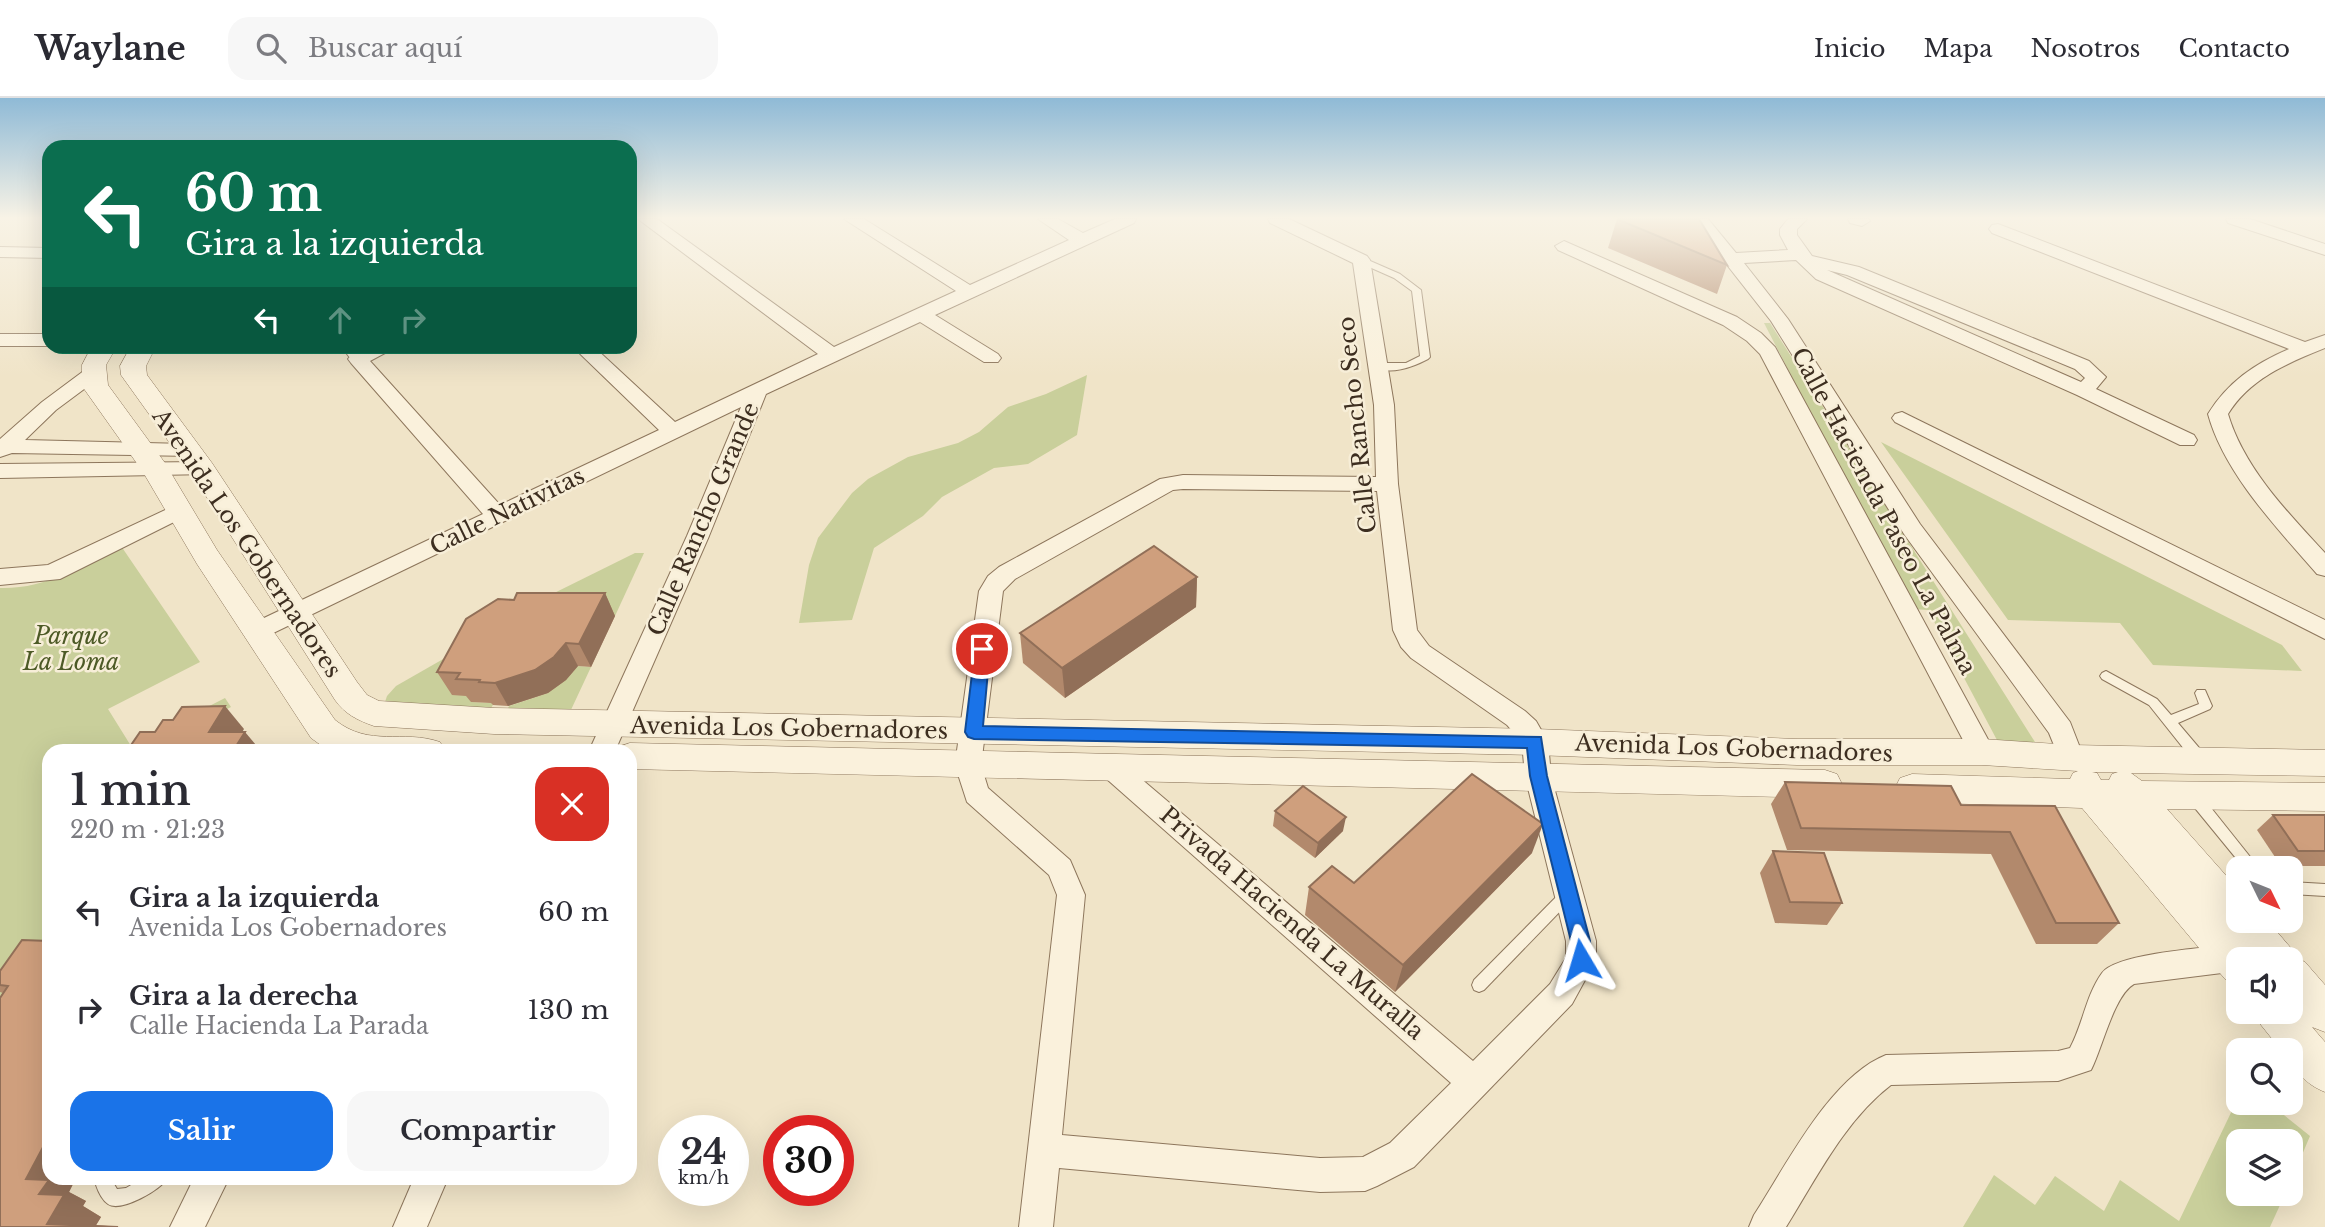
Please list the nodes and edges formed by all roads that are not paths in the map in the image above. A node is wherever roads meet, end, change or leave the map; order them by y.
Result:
1 (718, 272) edge
2 (937, 272) edge
3 (1011, 272) edge
4 (1364, 272) edge
5 (1386, 272) edge
6 (1621, 272) edge
7 (1742, 272) edge
8 (1855, 272) edge
9 (2115, 272) edge
10 (968, 291) junction
11 (921, 314) junction
12 (0, 340) edge
13 (42, 340) edge
14 (2316, 345) edge
15 (99, 354) edge
16 (140, 354) edge
17 (354, 354) edge
18 (590, 354) edge
19 (832, 355) junction
20 (991, 358) dead end
21 (1378, 366) junction
22 (92, 374) junction
23 (757, 392) junction
24 (1902, 418) dead end
25 (673, 431) junction
26 (2187, 440) dead end
27 (2, 449) edge
28 (148, 459) junction
29 (194, 460) junction
30 (0, 471) edge
31 (1387, 484) junction
32 (178, 511) junction
33 (497, 516) junction
34 (2325, 568) edge
35 (0, 577) edge
36 (296, 611) junction
37 (2325, 630) edge
38 (257, 631) junction
39 (2106, 676) dead end
40 (2201, 693) dead end
41 (2170, 721) junction
42 (608, 737) edge
43 (1535, 742) junction
44 (344, 744) edge
45 (971, 748) junction
46 (2078, 749) junction
47 (1982, 752) junction
48 (637, 756) edge
49 (2201, 760) junction
50 (2325, 763) edge
51 (1110, 767) junction
52 (1538, 776) junction
53 (2091, 794) junction
54 (2133, 795) junction
55 (2193, 795) junction
56 (2325, 797) edge
57 (2242, 856) edge
58 (2303, 889) edge
59 (2325, 890) edge
60 (1570, 893) junction
61 (2226, 901) edge
62 (2254, 933) edge
63 (2267, 947) edge
64 (2226, 952) edge
65 (2226, 964) edge
66 (1479, 985) dead end
67 (2303, 989) edge
68 (2325, 1014) edge
69 (2287, 1024) edge
70 (2318, 1055) edge
71 (1473, 1081) junction
72 (1045, 1150) junction
73 (104, 1185) edge
74 (147, 1185) edge
75 (208, 1185) edge
76 (428, 1185) edge
77 (187, 1227) edge
78 (410, 1227) edge
79 (1036, 1227) edge
80 (1766, 1227) edge

1 - 19 street
2 - 10 street
3 - 10 street, Calle Rancho Grande
4 - 21 street, Calle Rancho Seco
5 - 21 lane
6 - 47 street, Calle Hacienda Paseo La Palma
7 - 46 street
8 - 26 street
9 - 14 street
10 - 11 street, Calle Rancho Grande
11 - 19 street, Calle Rancho Grande
11 - 20 street
12 - 13 street
14 - 34 street
15 - 22 street
16 - 29 street, Avenida Los Gobernadores
17 - 33 street
18 - 25 street
19 - 23 street, Calle Rancho Grande
21 - 31 street, Calle Rancho Seco
22 - 27 street
22 - 28 street, Avenida Los Gobernadores
23 - 25 street, Calle Nativitas
23 - 42 street, Calle Rancho Grande
24 - 37 street
25 - 33 street, Calle Nativitas
27 - 28 street
28 - 29 street
28 - 30 street
28 - 32 street, Avenida Los Gobernadores
29 - 36 street, Avenida Los Gobernadores
31 - 43 street, Calle Rancho Seco
31 - 45 street
32 - 35 street
32 - 38 street, Avenida Los Gobernadores
33 - 36 street, Calle Nativitas
36 - 38 street, Calle Nativitas
36 - 42 street, Avenida Los Gobernadores
38 - 44 street, Avenida Los Gobernadores
39 - 41 lane
40 - 41 lane
41 - 49 lane
42 - 45 street, Avenida Los Gobernadores
43 - 45 street, Avenida Los Gobernadores
43 - 47 street, Avenida Los Gobernadores
43 - 52 street
45 - 48 street, Avenida Los Gobernadores
45 - 51 street, Avenida Los Gobernadores
45 - 72 street
46 - 47 street, Avenida Los Gobernadores
46 - 49 street, Avenida Los Gobernadores
46 - 53 street
46 - 54 street
49 - 50 street, Avenida Los Gobernadores
51 - 52 street, Avenida Los Gobernadores
51 - 71 street, Privada Hacienda La Muralla
52 - 53 street, Avenida Los Gobernadores
52 - 60 street
53 - 54 street, Avenida Los Gobernadores
53 - 64 street
54 - 55 street, Avenida Los Gobernadores
54 - 61 street
55 - 56 street, Avenida Los Gobernadores
55 - 57 lane
58 - 59 lane
60 - 66 lane
60 - 71 street
62 - 63 street
65 - 80 street
67 - 68 street
69 - 70 street
71 - 72 street
72 - 79 street
73 - 74 lane
75 - 77 street
76 - 78 street

